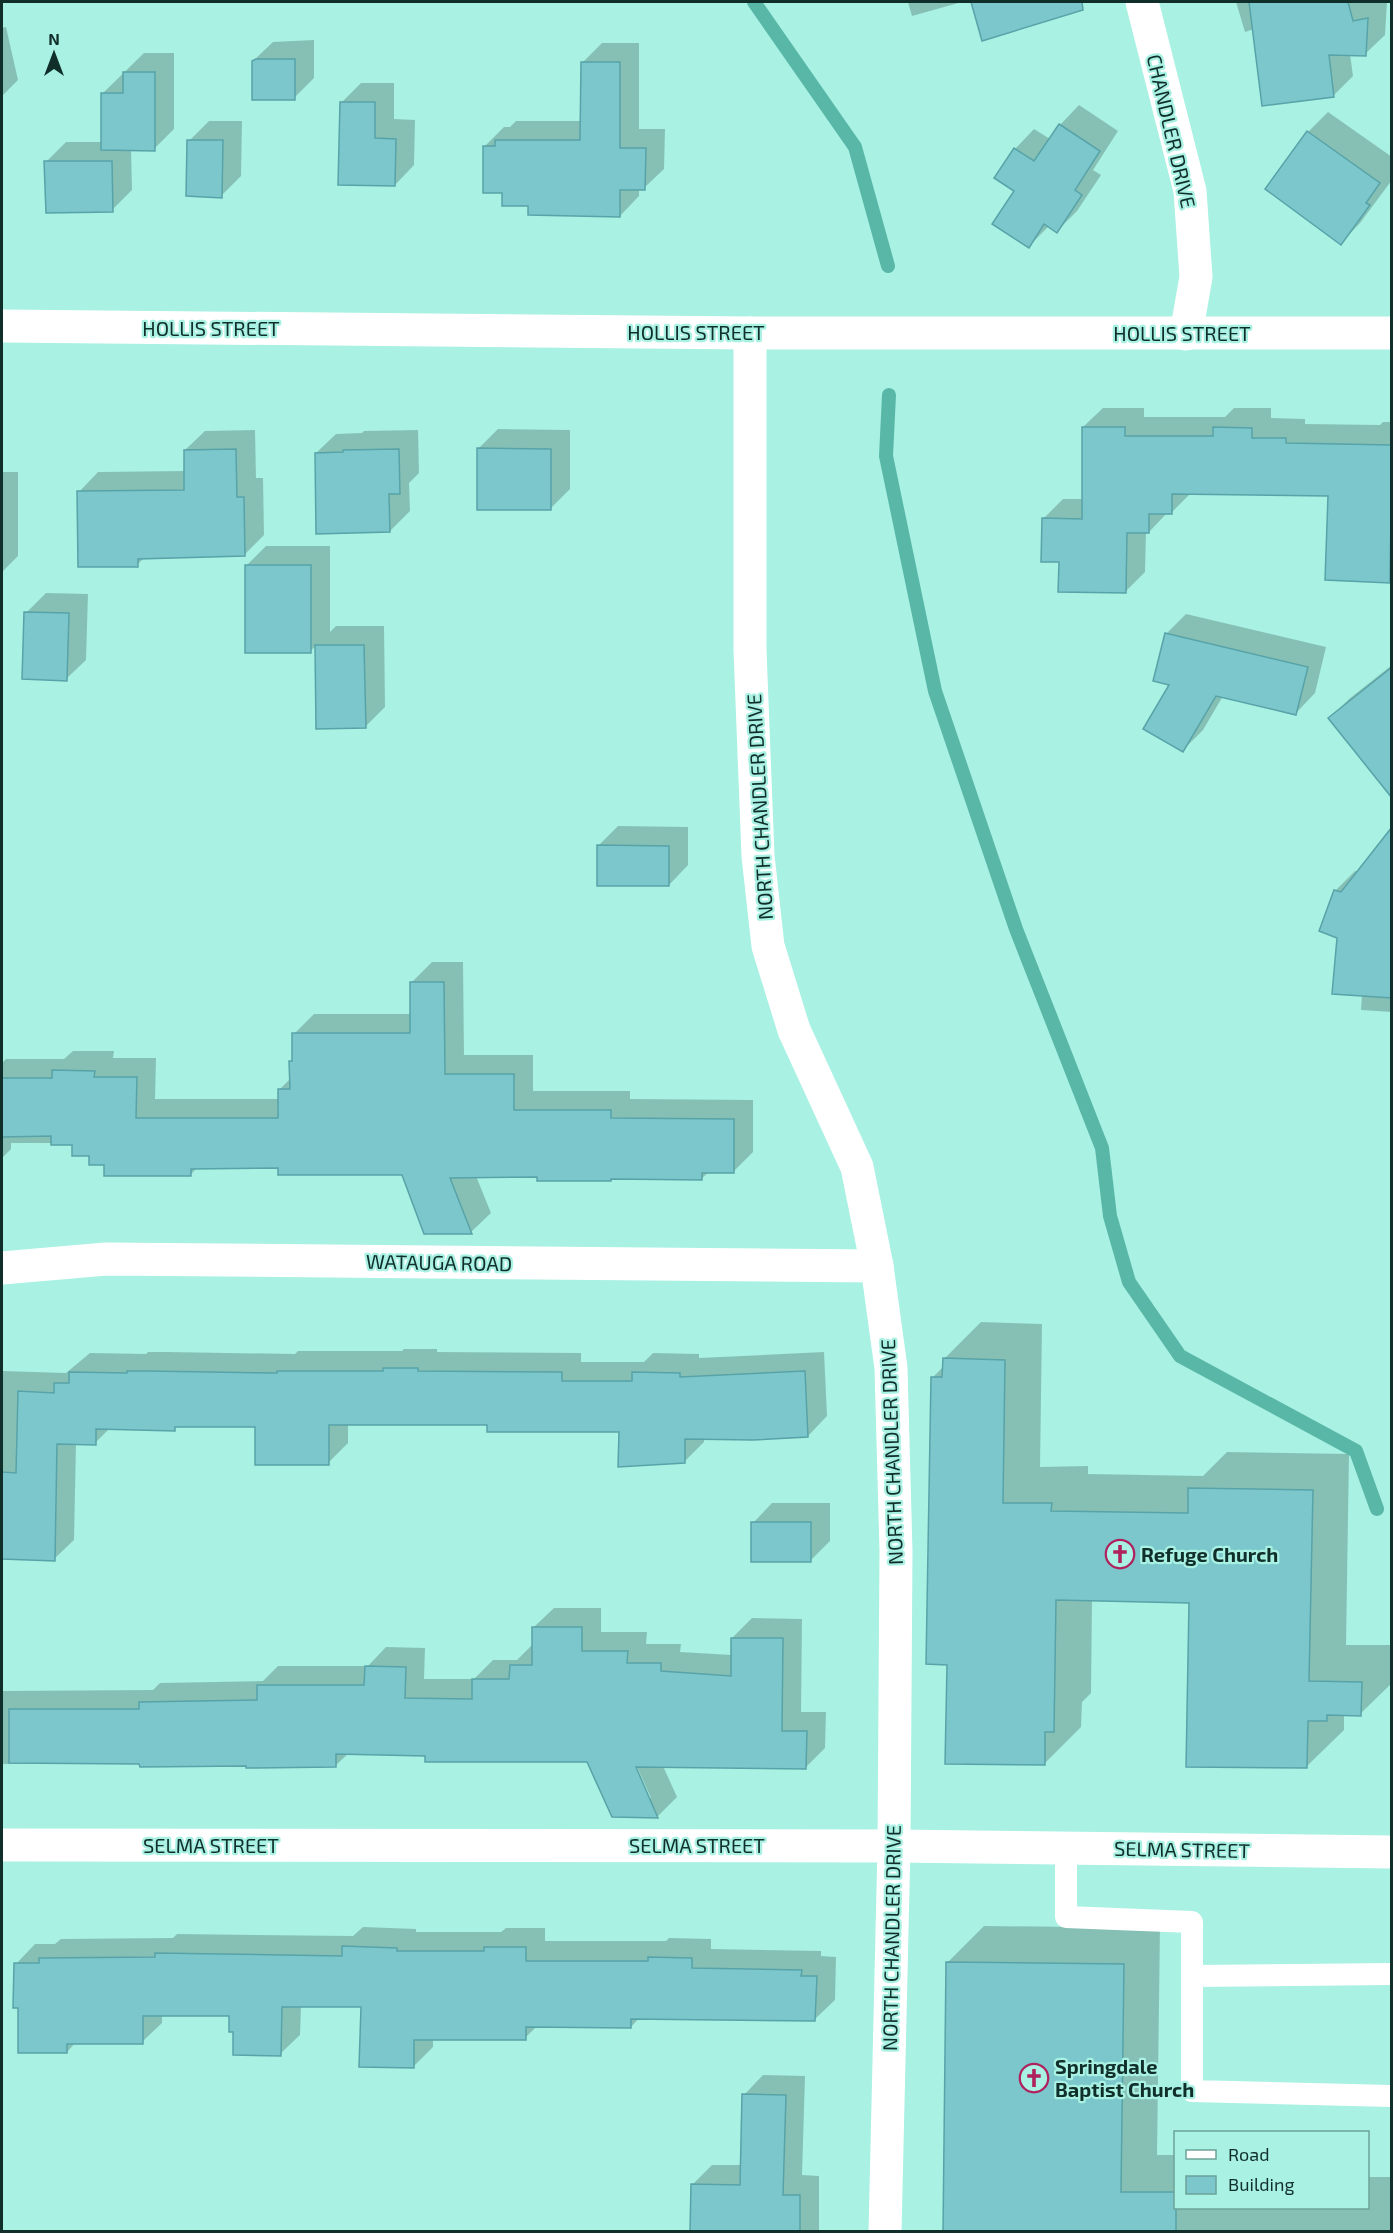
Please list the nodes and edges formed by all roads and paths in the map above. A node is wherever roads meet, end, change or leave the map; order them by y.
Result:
1 (1142, 2) edge
2 (2, 326) edge
3 (750, 333) junction
4 (1392, 333) edge
5 (1186, 334) junction
6 (877, 1266) junction
7 (2, 1268) edge
8 (2, 1845) edge
9 (894, 1846) junction
10 (1066, 1848) junction
11 (1392, 1852) edge
12 (1392, 1974) edge
13 (1192, 1976) junction
14 (1392, 2096) edge
15 (885, 2232) edge

1 - 5 street, CHANDLER DRIVE
2 - 3 street, HOLLIS STREET
3 - 5 street, HOLLIS STREET
3 - 6 street, NORTH CHANDLER DRIVE
4 - 5 street, HOLLIS STREET
6 - 7 street, WATAUGA ROAD
6 - 9 street, NORTH CHANDLER DRIVE
8 - 9 street, SELMA STREET
9 - 10 street, SELMA STREET
9 - 15 street, NORTH CHANDLER DRIVE
10 - 11 street, SELMA STREET
10 - 13 lane
12 - 13 lane
13 - 14 lane

